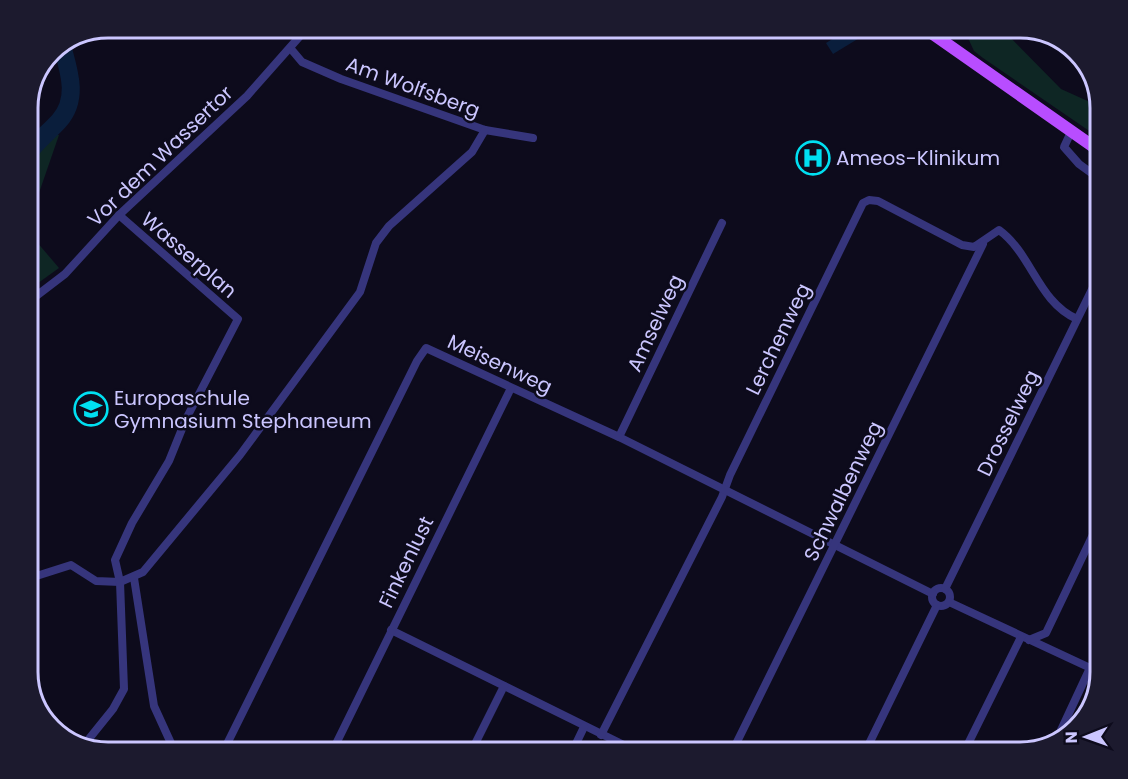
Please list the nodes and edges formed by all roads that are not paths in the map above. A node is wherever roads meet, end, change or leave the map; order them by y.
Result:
1 (300, 38) edge
2 (939, 38) edge
3 (291, 49) junction
4 (485, 130) junction
5 (1071, 132) junction
6 (533, 138) dead end
7 (1090, 145) edge
8 (1090, 172) edge
9 (119, 215) junction
10 (722, 223) dead end
11 (983, 243) junction
12 (1090, 293) edge
13 (38, 294) edge
14 (1077, 319) junction
15 (511, 387) junction
16 (619, 437) junction
17 (725, 489) junction
18 (1090, 541) edge
19 (835, 544) junction
20 (38, 576) edge
21 (134, 578) junction
22 (120, 582) junction
23 (945, 589) junction
24 (933, 594) junction
25 (949, 602) junction
26 (937, 605) junction
27 (392, 630) junction
28 (1025, 638) junction
29 (1090, 668) joint
30 (504, 686) junction
31 (1074, 707) edge
32 (584, 727) junction
33 (601, 735) junction
34 (89, 739) edge
35 (170, 742) edge
36 (228, 742) edge
37 (337, 742) edge
38 (476, 742) edge
39 (577, 742) edge
40 (616, 742) edge
41 (737, 742) edge
42 (869, 742) edge
43 (969, 742) edge

1 - 3 street, Vor dem Wassertor
2 - 5 main road
3 - 4 street, Am Wolfsberg
3 - 9 street, Vor dem Wassertor
4 - 6 street, Am Wolfsberg
4 - 21 street
5 - 7 main road
5 - 8 street
9 - 13 street, Vor dem Wassertor
9 - 22 street, Wasserplan
10 - 16 street, Amselweg
11 - 14 street, Lerchenweg
11 - 17 street, Lerchenweg
11 - 19 street, Schwalbenweg
12 - 14 street, Drosselweg
14 - 23 street, Drosselweg
15 - 16 street, Meisenweg
15 - 27 street, Finkenlust
15 - 36 street, Meisenweg
16 - 17 street, Meisenweg
17 - 19 street, Meisenweg
17 - 33 street, Lerchenweg
18 - 28 street
19 - 24 street, Meisenweg
19 - 41 street, Schwalbenweg
20 - 22 street
21 - 22 street
21 - 35 street
22 - 34 street
23 - 24 street
23 - 25 street
24 - 26 street
25 - 26 street
25 - 28 street
26 - 42 street
27 - 30 street
27 - 37 street, Finkenlust
28 - 29 street
28 - 43 street
29 - 31 street
30 - 32 street
30 - 38 street
32 - 33 street
32 - 39 street
33 - 40 street

